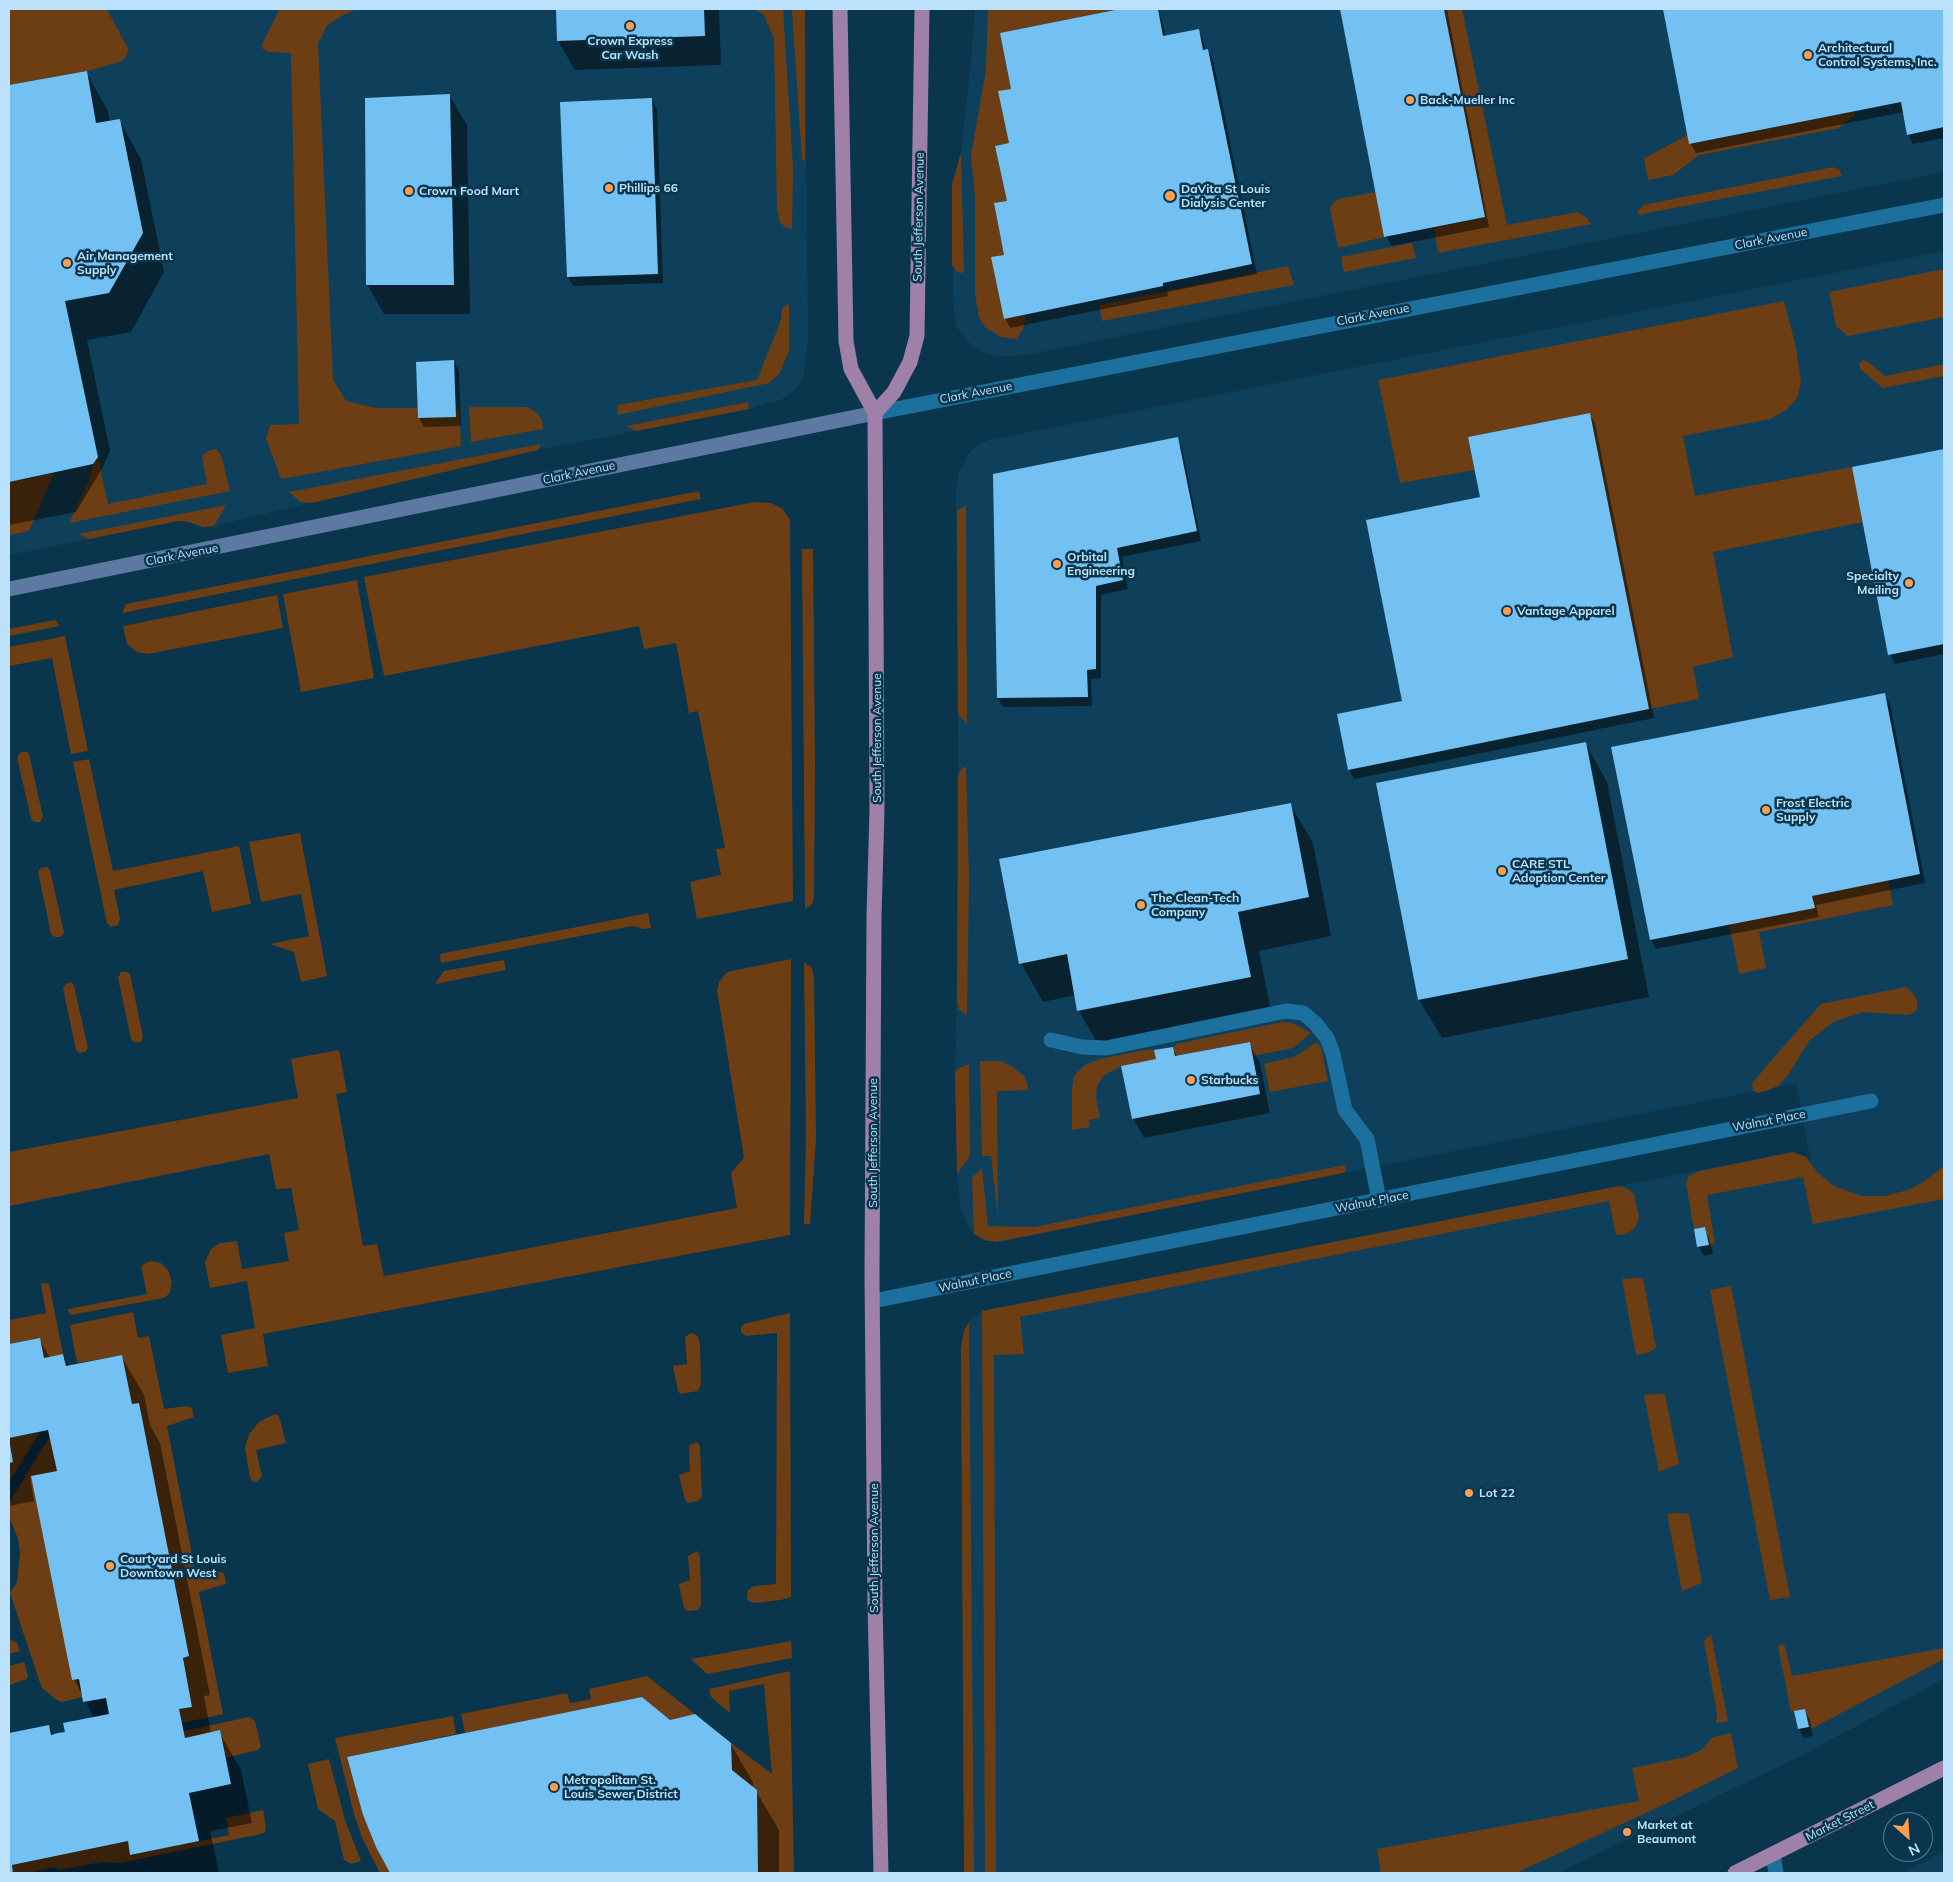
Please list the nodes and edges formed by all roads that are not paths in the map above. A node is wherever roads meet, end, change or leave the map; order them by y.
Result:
1 (840, 9) edge
2 (922, 9) edge
3 (1944, 205) edge
4 (875, 413) junction
5 (9, 590) edge
6 (1051, 1040) dead end
7 (1871, 1101) dead end
8 (1379, 1200) junction
9 (873, 1301) junction
10 (1944, 1768) edge
11 (1773, 1855) junction
12 (881, 1873) edge
13 (1735, 1873) edge
14 (1776, 1873) edge

1 - 4 main road, South Jefferson Avenue
2 - 4 main road, South Jefferson Avenue
3 - 4 street, Clark Avenue
4 - 5 street, Clark Avenue
4 - 9 main road, South Jefferson Avenue
6 - 8 street
7 - 8 street, Walnut Place
8 - 9 street, Walnut Place
9 - 12 main road, South Jefferson Avenue
10 - 11 main road, Market Street
11 - 13 main road, Market Street
11 - 14 street

